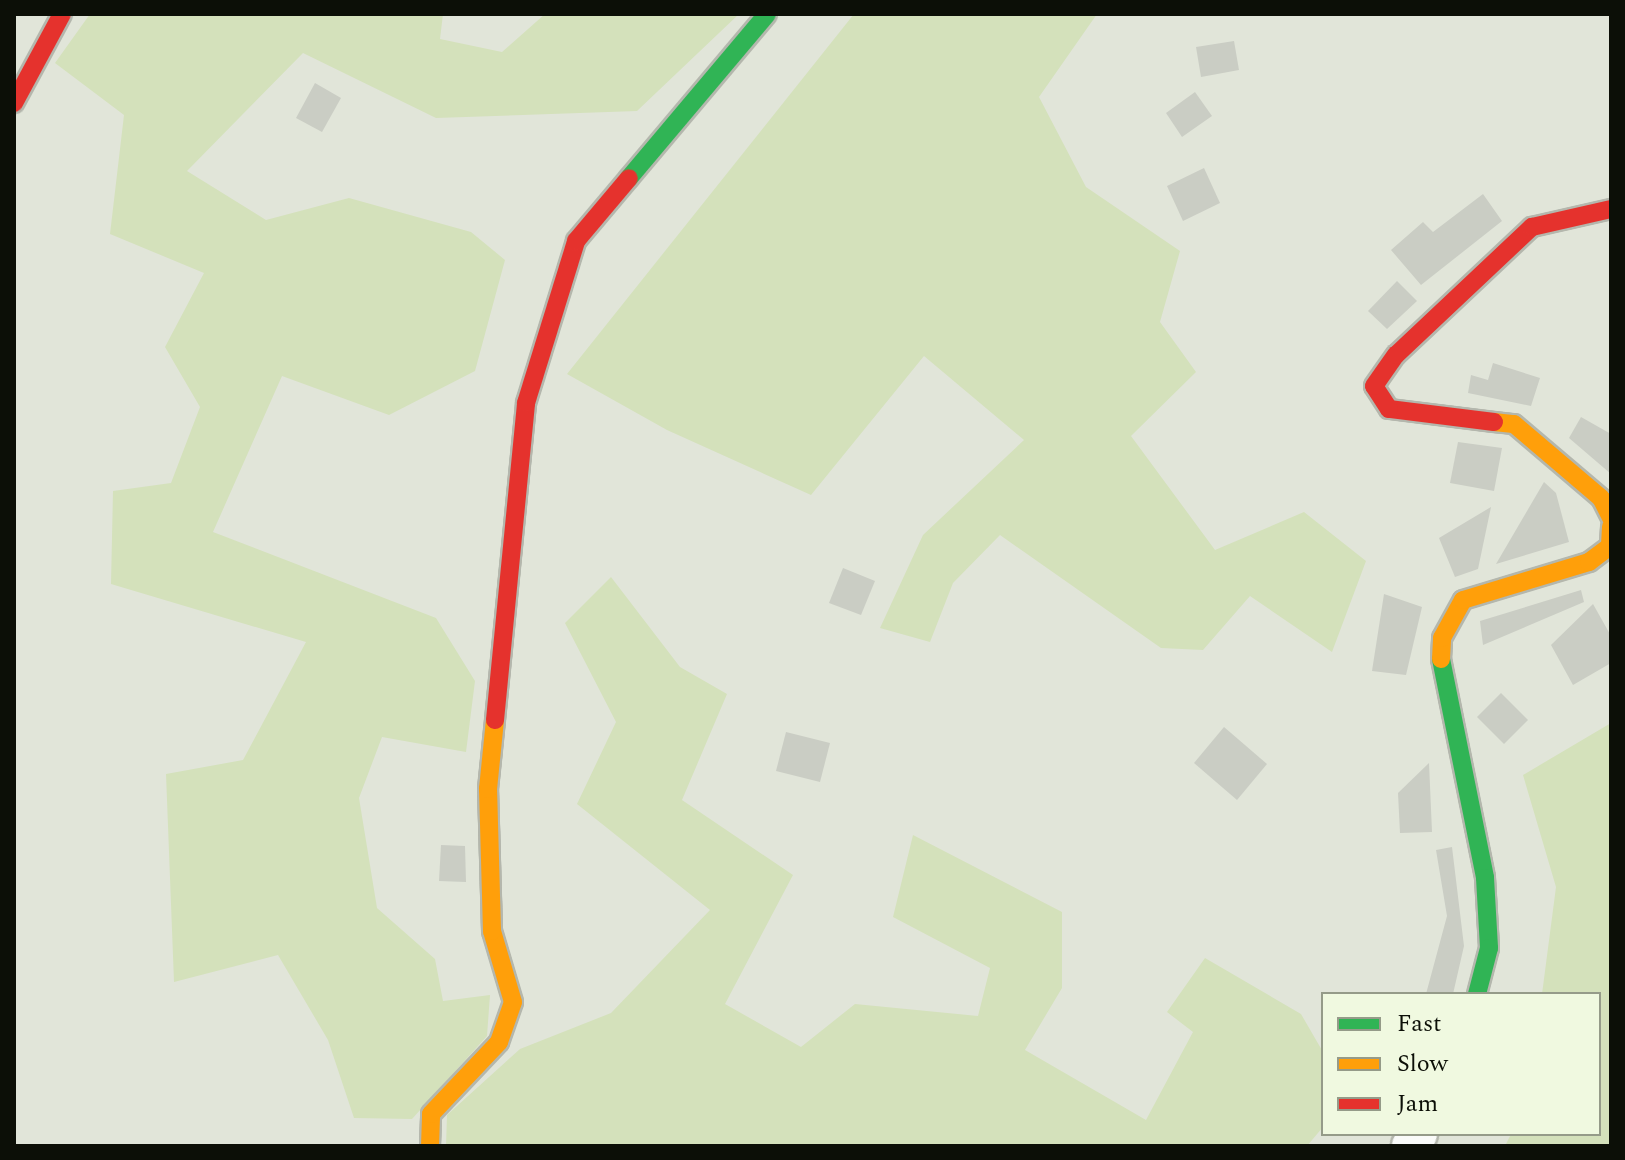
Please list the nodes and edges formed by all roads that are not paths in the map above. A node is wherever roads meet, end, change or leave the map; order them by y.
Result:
1 (62, 14) edge
2 (767, 14) edge
3 (14, 103) edge
4 (1611, 209) edge
5 (1611, 518) edge
6 (1611, 527) edge
7 (1478, 992) edge
8 (430, 1146) edge

1 - 3 street
2 - 8 street
4 - 5 street
6 - 7 street

